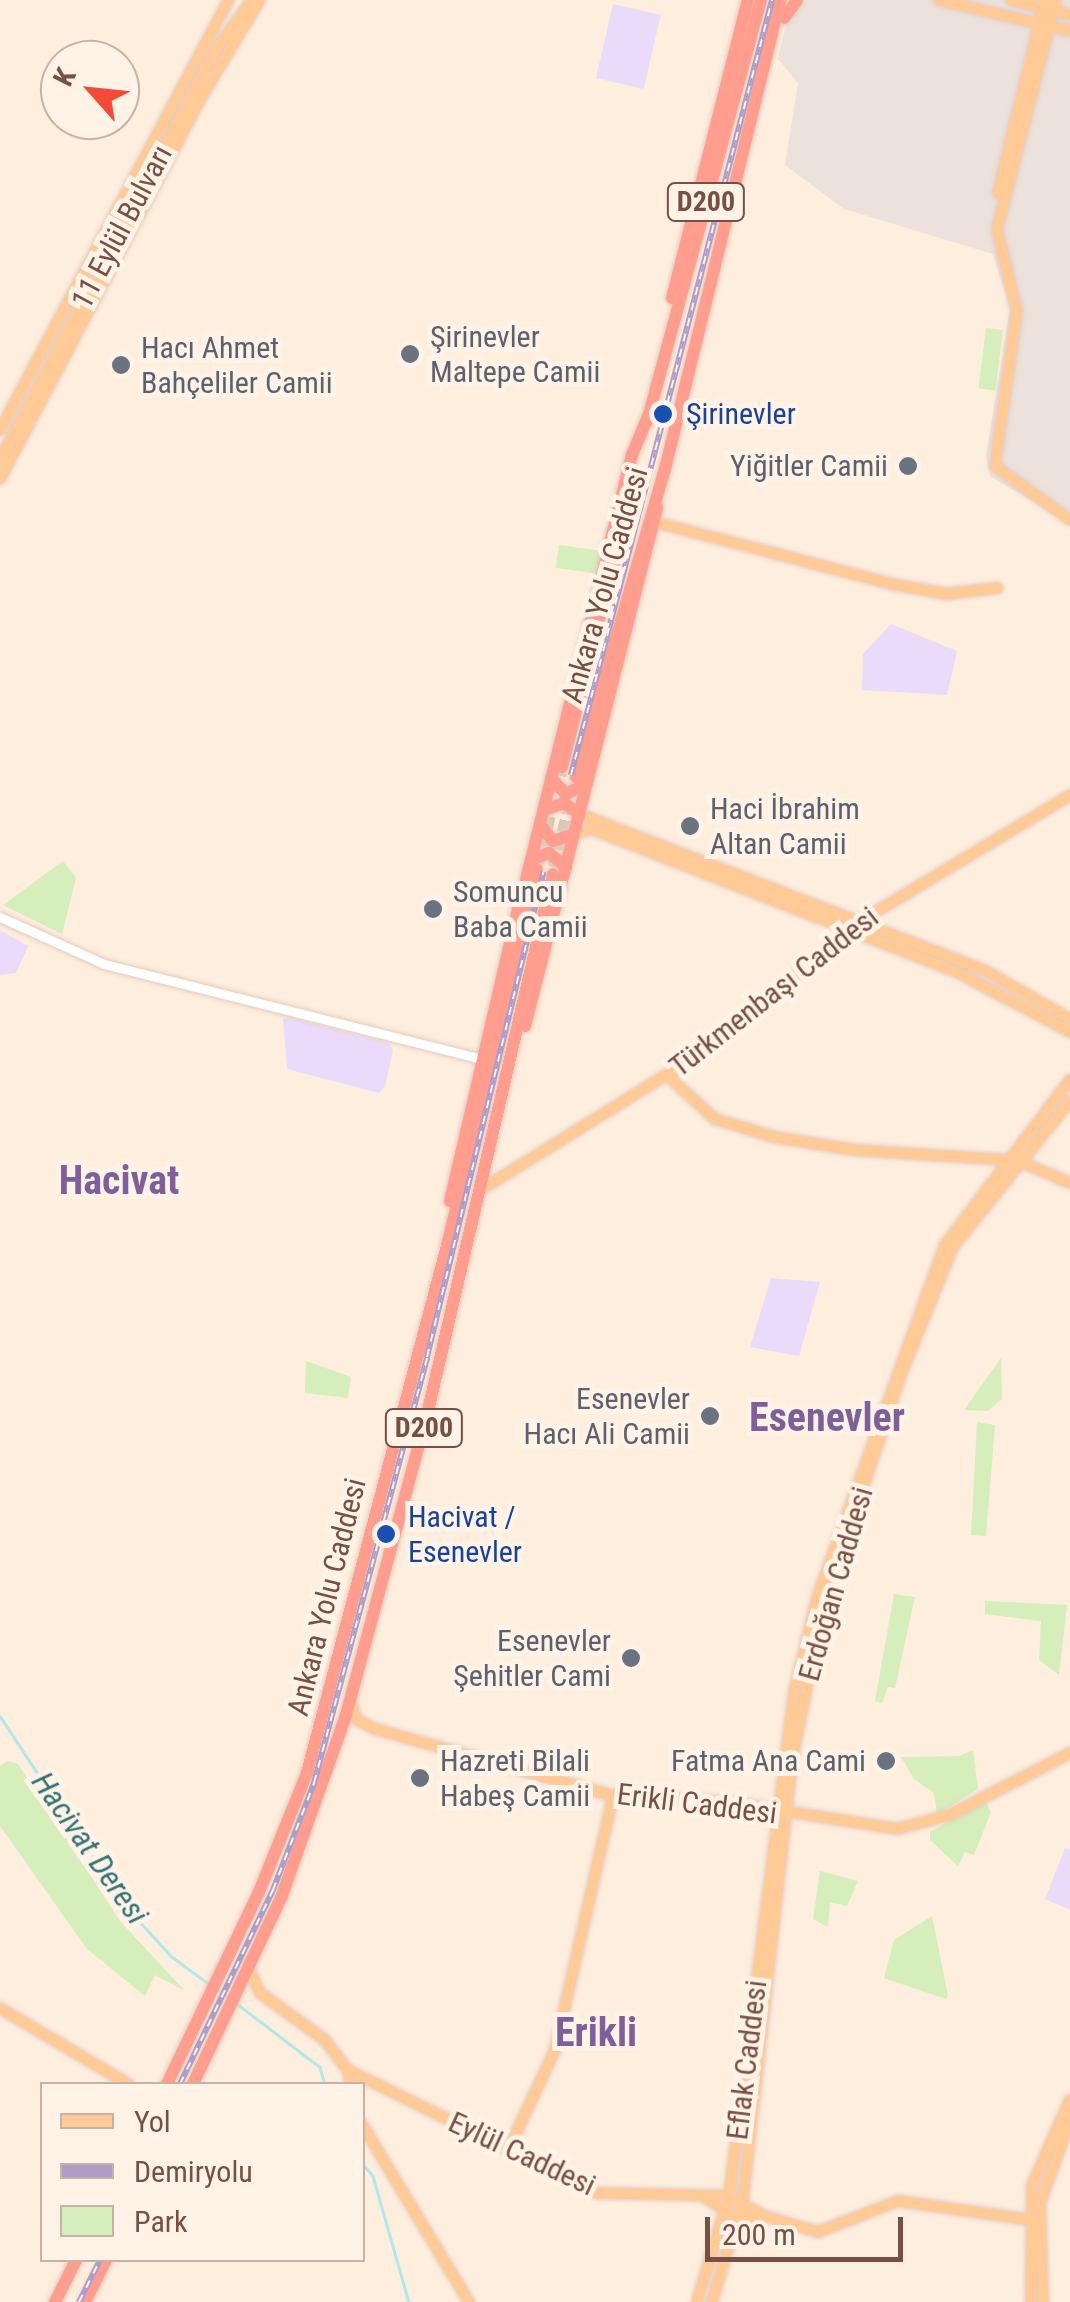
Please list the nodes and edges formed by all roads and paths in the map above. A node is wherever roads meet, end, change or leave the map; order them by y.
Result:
1 (220, 0) edge
2 (228, 0) edge
3 (252, 0) edge
4 (260, 0) edge
5 (761, 0) edge
6 (786, 0) edge
7 (797, 0) edge
8 (939, 0) edge
9 (1011, 0) edge
10 (747, 3) edge
11 (1049, 5) edge
12 (1070, 15) edge
13 (784, 18) junction
14 (1045, 24) junction
15 (1070, 31) edge
16 (205, 36) junction
17 (687, 378) junction
18 (650, 409) junction
19 (0, 430) edge
20 (0, 459) edge
21 (665, 469) junction
22 (0, 480) edge
23 (1070, 520) edge
24 (654, 522) junction
25 (998, 588) dead end
26 (556, 776) junction
27 (581, 780) junction
28 (1070, 795) edge
29 (579, 814) junction
30 (542, 817) junction
31 (574, 834) junction
32 (534, 865) junction
33 (559, 871) junction
34 (0, 916) edge
35 (817, 918) junction
36 (858, 922) junction
37 (848, 930) junction
38 (823, 950) junction
39 (1070, 1029) edge
40 (479, 1058) junction
41 (668, 1076) junction
42 (1070, 1080) edge
43 (1070, 1100) edge
44 (1015, 1161) junction
45 (1070, 1183) edge
46 (480, 1191) junction
47 (431, 1298) junction
48 (353, 1694) junction
49 (375, 1729) junction
50 (336, 1748) junction
51 (1070, 1753) edge
52 (613, 1796) junction
53 (782, 1814) junction
54 (247, 1974) junction
55 (0, 2008) edge
56 (348, 2070) junction
57 (125, 2082) edge
58 (168, 2082) edge
59 (194, 2082) edge
60 (351, 2082) edge
61 (1070, 2100) edge
62 (1070, 2121) edge
63 (365, 2129) edge
64 (508, 2150) junction
65 (704, 2196) junction
66 (728, 2196) junction
67 (743, 2199) junction
68 (724, 2213) junction
69 (764, 2216) junction
70 (738, 2219) junction
71 (1034, 2220) junction
72 (75, 2262) edge
73 (105, 2262) edge
74 (55, 2302) edge
75 (84, 2302) edge
76 (469, 2302) edge
77 (697, 2302) edge
78 (712, 2302) edge
79 (1031, 2302) edge
80 (1043, 2302) edge

1 - 16 main road
2 - 16 main road, 11 Eylül Bulvarı
3 - 20 main road, 11 Eylül Bulvarı
4 - 22 main road
5 - 18 highway, Ankara Yolu Caddesi / D200
6 - 13 highway
6 - 17 highway, Ankara Yolu Caddesi / D200
7 - 13 highway
8 - 14 main road
9 - 11 main road
10 - 18 highway
11 - 12 main road
11 - 14 main road
13 - 17 highway
14 - 15 main road
14 - 23 main road
16 - 19 main road, 11 Eylül Bulvarı
17 - 21 highway, Ankara Yolu Caddesi / D200
18 - 26 highway, Ankara Yolu Caddesi / D200
21 - 24 highway
21 - 27 highway, Ankara Yolu Caddesi / D200
24 - 25 main road
24 - 27 highway
26 - 27 highway
26 - 30 highway, Ankara Yolu Caddesi
27 - 29 highway, Ankara Yolu Caddesi
28 - 36 main road, Türkmenbaşı Caddesi
29 - 30 highway
29 - 31 highway, Ankara Yolu Caddesi
29 - 36 main road
30 - 31 highway
30 - 32 highway, Ankara Yolu Caddesi
31 - 33 highway, Ankara Yolu Caddesi
31 - 35 main road
32 - 33 highway
32 - 40 highway
32 - 47 highway, Ankara Yolu Caddesi / D200
33 - 46 highway, Ankara Yolu Caddesi / D200
34 - 40 street
35 - 37 main road
35 - 38 main road
36 - 37 main road, Türkmenbaşı Caddesi
36 - 39 main road
37 - 38 main road, Türkmenbaşı Caddesi
37 - 39 main road
38 - 41 main road, Türkmenbaşı Caddesi
40 - 47 highway
41 - 44 main road
41 - 46 main road, Türkmenbaşı Caddesi
42 - 44 main road
43 - 44 main road
44 - 45 main road
44 - 53 main road, Erdoğan Caddesi
44 - 53 main road, Erdoğan Caddesi
46 - 48 highway, Ankara Yolu Caddesi / D200
47 - 58 highway, Ankara Yolu Caddesi / D200
48 - 49 main road
48 - 50 highway, Ankara Yolu Caddesi / D200
49 - 50 main road
49 - 52 main road, Erikli Caddesi
50 - 54 highway, Ankara Yolu Caddesi / D200
51 - 53 main road, Erikli Caddesi
52 - 53 main road, Erikli Caddesi
52 - 64 main road
53 - 66 main road, Eflak Caddesi
53 - 67 main road, Eflak Caddesi
54 - 56 main road
54 - 59 highway, Ankara Yolu Caddesi / D200
55 - 57 main road
56 - 60 main road
56 - 64 main road, Eylül Caddesi
61 - 71 main road
62 - 71 main road
63 - 76 main road
64 - 65 main road, Eylül Caddesi
65 - 66 main road, Eylül Caddesi
65 - 68 main road
66 - 67 main road, Eylül Caddesi
66 - 68 main road, Eflak Caddesi
67 - 69 main road
67 - 70 main road, Eflak Caddesi
68 - 70 main road
68 - 77 main road, Eflak Caddesi
69 - 70 main road
69 - 71 main road
70 - 78 main road, Eflak Caddesi
71 - 79 main road
71 - 80 main road
72 - 74 highway
73 - 75 highway

